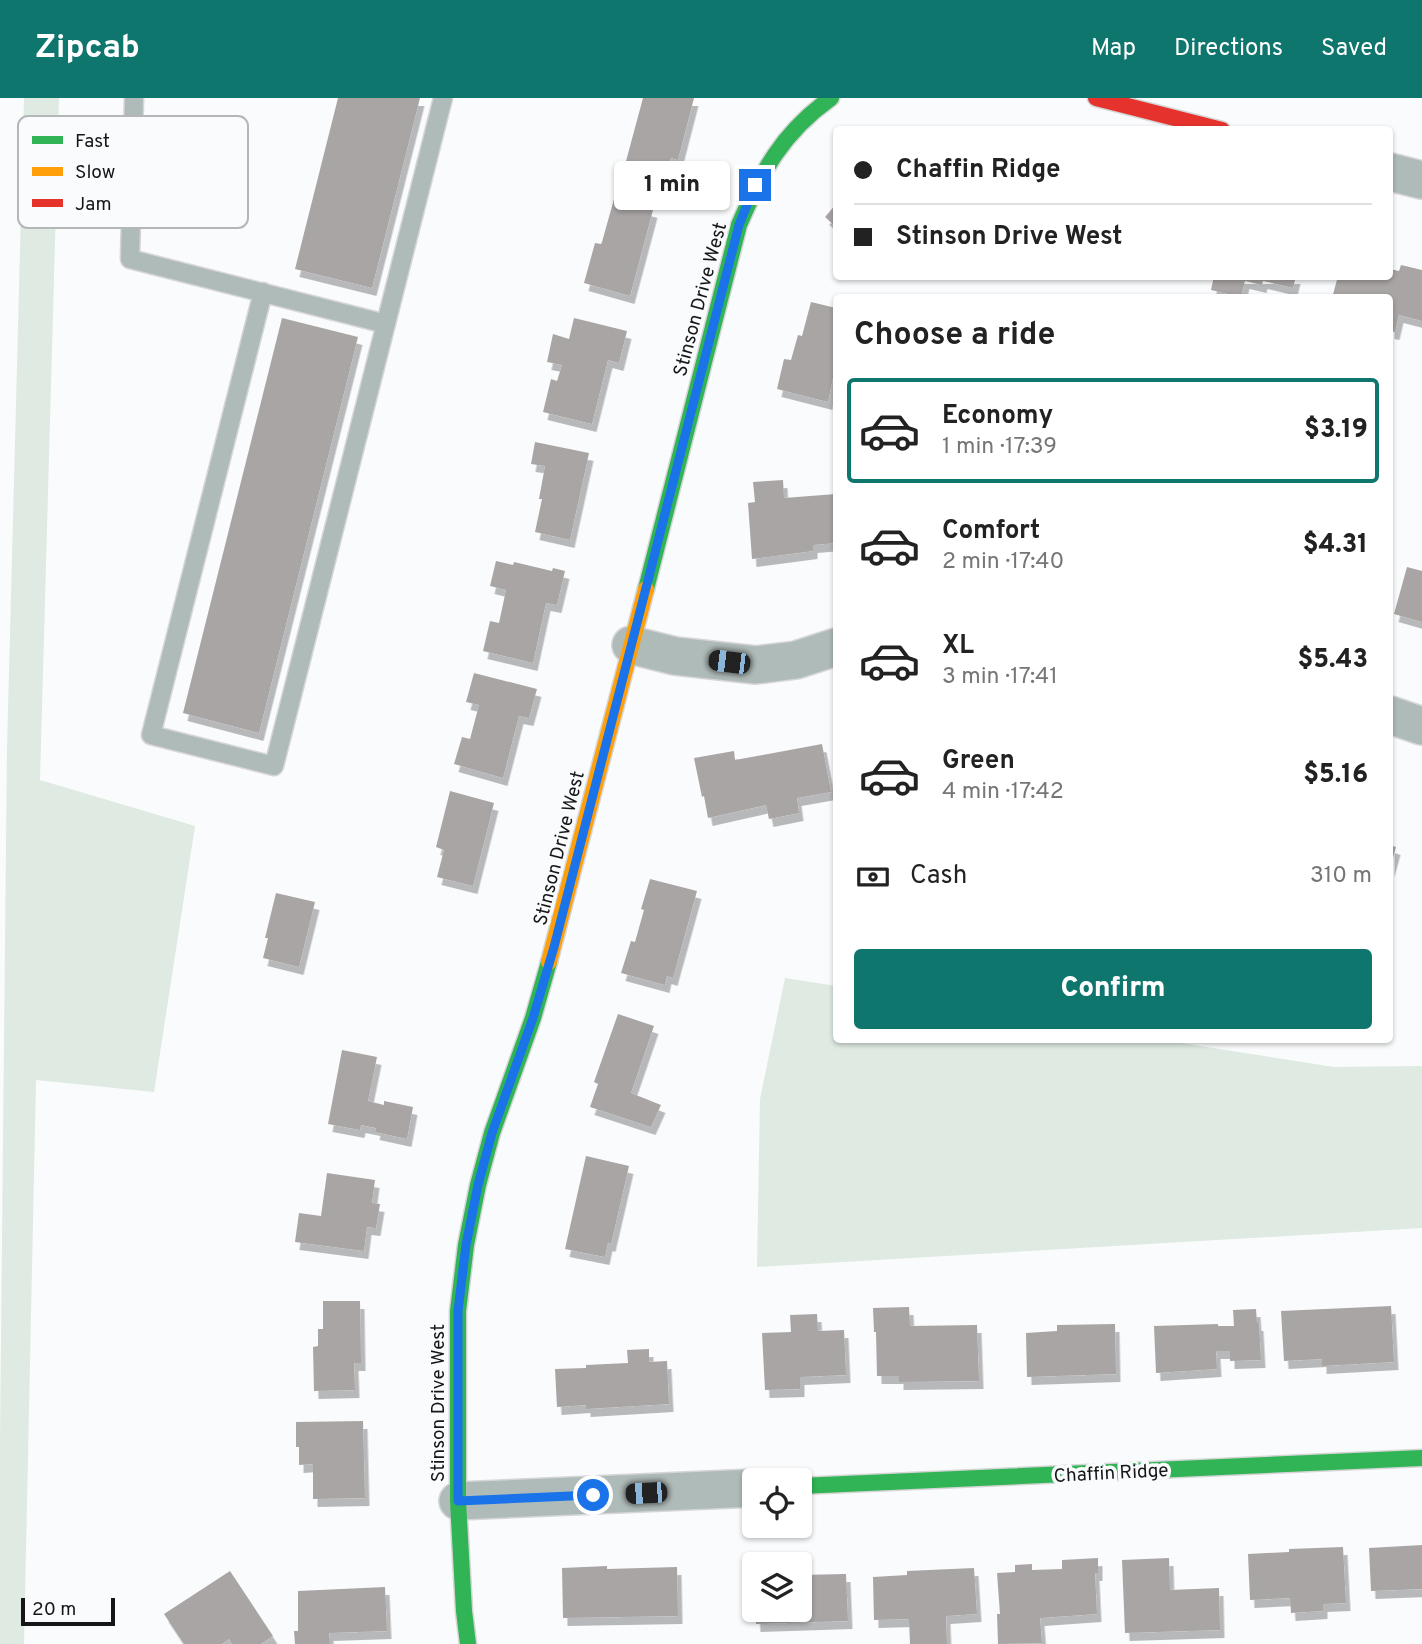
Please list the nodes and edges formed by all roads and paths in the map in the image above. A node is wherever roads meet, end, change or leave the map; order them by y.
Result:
1 (134, 98) edge
2 (443, 98) edge
3 (831, 98) edge
4 (1096, 98) edge
5 (134, 116) edge
6 (1206, 126) edge
7 (1393, 173) edge
8 (1422, 180) edge
9 (131, 228) edge
10 (263, 292) junction
11 (386, 324) junction
12 (631, 645) junction
13 (833, 649) edge
14 (1393, 716) edge
15 (1422, 726) edge
16 (1422, 1458) edge
17 (812, 1485) edge
18 (742, 1489) edge
19 (458, 1501) junction
20 (468, 1644) edge

1 - 5 lane
2 - 11 lane
3 - 12 street, Stinson Drive West
4 - 6 street
7 - 8 street
9 - 10 lane
10 - 11 lane
10 - 11 lane
12 - 13 street
12 - 19 street, Stinson Drive West
14 - 15 street
16 - 17 street, Chaffin Ridge
18 - 19 street
19 - 20 street, Stinson Drive West

